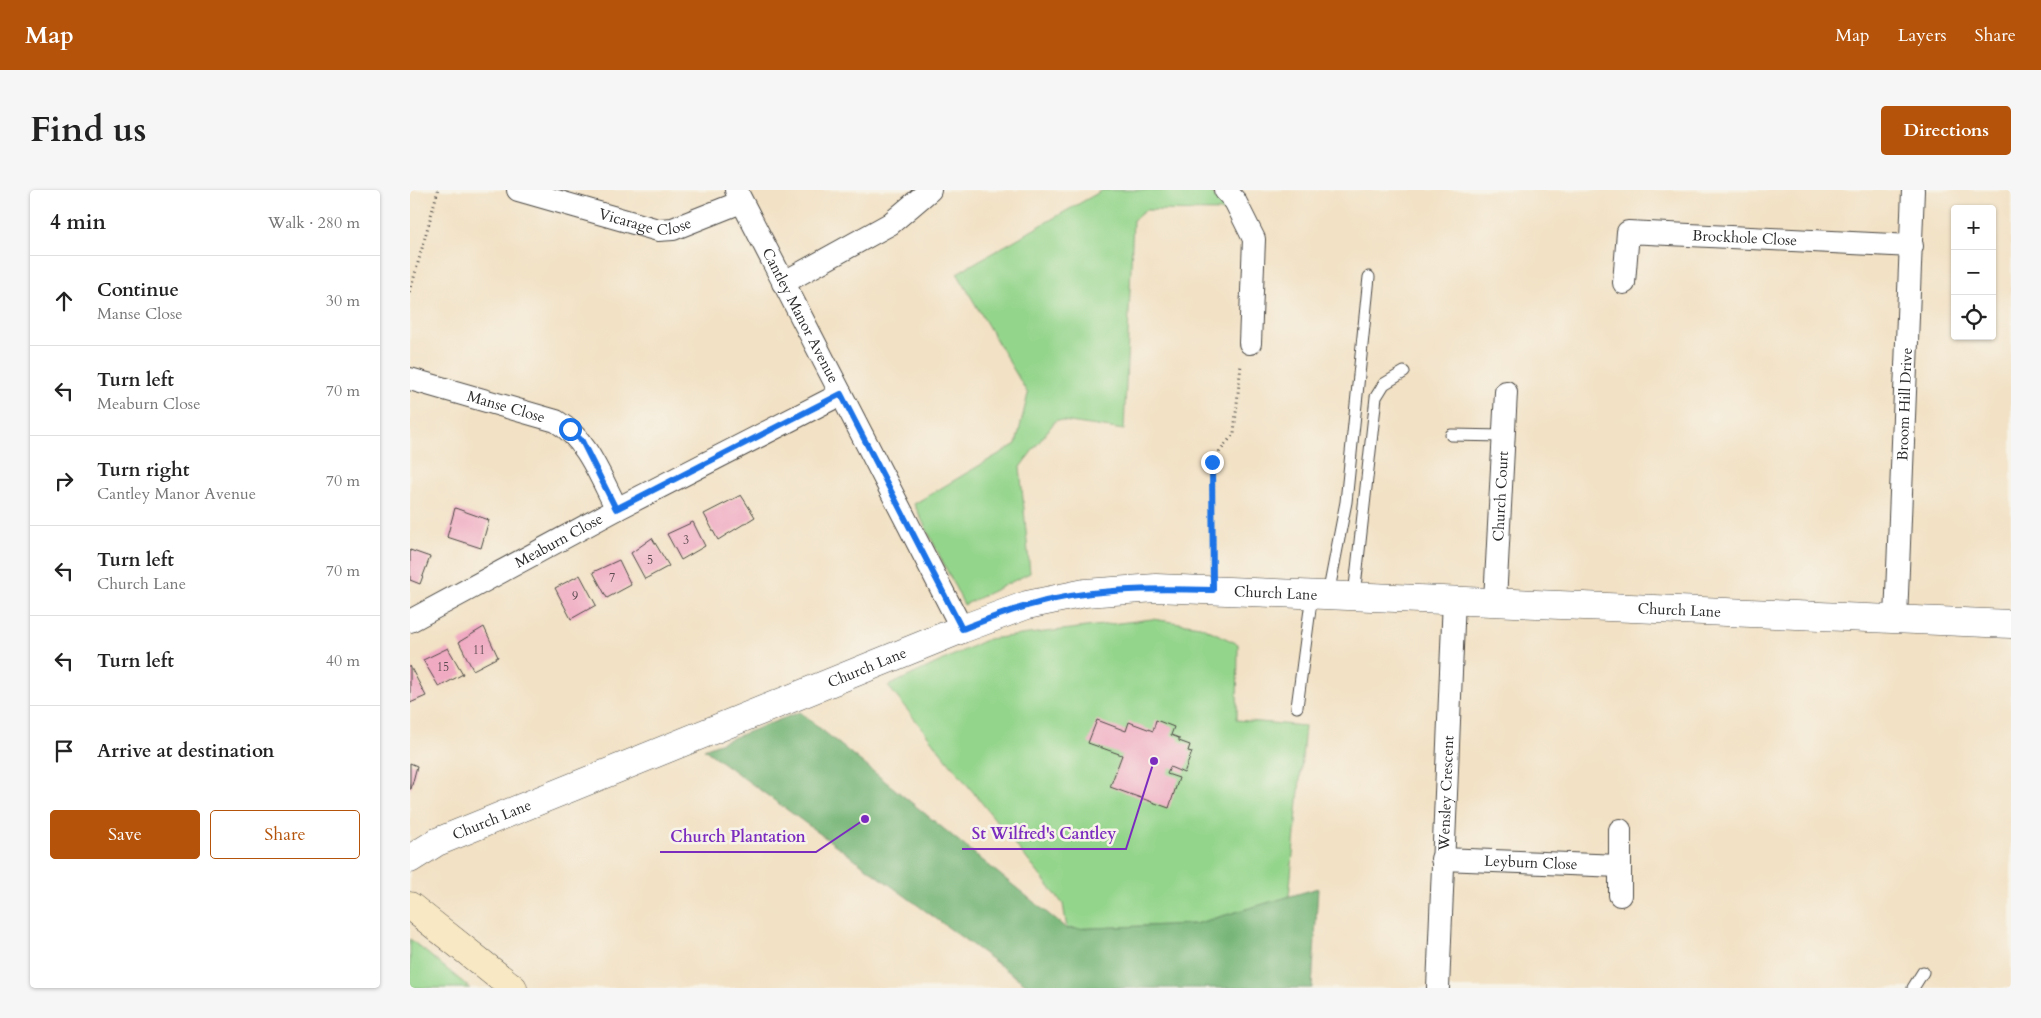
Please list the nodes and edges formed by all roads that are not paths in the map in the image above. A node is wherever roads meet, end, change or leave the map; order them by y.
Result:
1 (518, 190) edge
2 (930, 190) edge
3 (1226, 190) edge
4 (1913, 190) edge
5 (738, 196) edge
6 (1912, 246) junction
7 (1369, 277) dead end
8 (783, 283) junction
9 (1624, 283) dead end
10 (1250, 343) road end
11 (1404, 372) dead end
12 (410, 379) edge
13 (1506, 392) dead end
14 (841, 394) junction
15 (1450, 435) dead end
16 (1504, 436) junction
17 (616, 509) junction
18 (1331, 595) junction
19 (1454, 599) junction
20 (1496, 601) junction
21 (1896, 620) junction
22 (410, 621) edge
23 (2011, 624) edge
24 (962, 629) junction
25 (1297, 707) dead end
26 (1620, 830) dead end
27 (410, 859) edge
28 (1442, 859) junction
29 (1620, 866) junction
30 (1620, 895) dead end
31 (410, 906) edge
32 (1922, 972) dead end
33 (513, 988) edge
34 (1438, 988) edge
35 (1913, 988) edge

1 - 5 street, Vicarage Close
2 - 8 street
3 - 10 street
4 - 6 street, Broom Hill Drive
5 - 8 street, Cantley Manor Avenue
6 - 9 street, Brockhole Close
6 - 21 street, Broom Hill Drive
7 - 18 lane
8 - 14 street, Cantley Manor Avenue
11 - 18 lane
12 - 17 street, Manse Close
13 - 16 street, Church Court
14 - 17 street, Meaburn Close
14 - 24 street, Cantley Manor Avenue
15 - 16 lane
16 - 20 street, Church Court
17 - 22 street, Meaburn Close
18 - 19 street, Church Lane
18 - 24 street, Church Lane
18 - 25 lane
19 - 20 street, Church Lane
19 - 28 street, Wensley Crescent
20 - 21 street, Church Lane
21 - 23 street, Church Lane
24 - 27 street, Church Lane
26 - 29 street
28 - 29 street, Leyburn Close
28 - 34 street, Wensley Crescent
29 - 30 street
31 - 33 main road
32 - 35 lane

